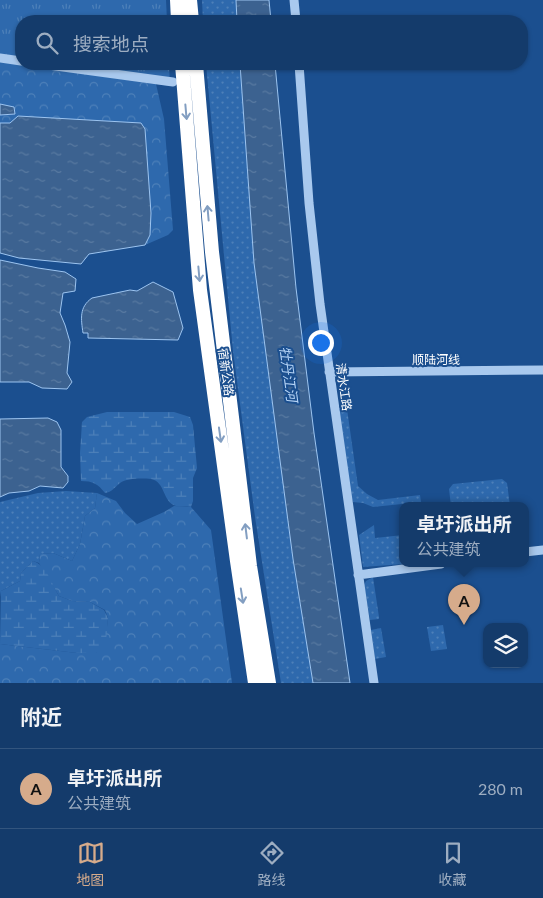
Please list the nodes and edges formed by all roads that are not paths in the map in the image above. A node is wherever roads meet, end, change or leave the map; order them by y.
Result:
1 (177, 0) edge
2 (190, 0) edge
3 (294, 0) edge
4 (178, 15) edge
5 (191, 15) edge
6 (295, 15) edge
7 (0, 58) edge
8 (15, 60) edge
9 (85, 70) edge
10 (182, 70) edge
11 (197, 70) edge
12 (299, 70) edge
13 (173, 82) dead end
14 (543, 370) edge
15 (329, 372) junction
16 (543, 550) edge
17 (529, 552) edge
18 (418, 567) edge
19 (358, 575) junction
20 (255, 683) edge
21 (269, 683) edge
22 (374, 683) edge

1 - 4 highway
2 - 5 highway
3 - 6 street
7 - 8 street
9 - 13 street
10 -> 20 highway, 宿新公路
21 -> 11 highway, 宿新公路
12 - 15 street, 清水江路
14 - 15 street, 顺陆河线
15 - 19 street, 清水江路
16 - 17 street
18 - 19 street
19 - 22 street, 清水江路

